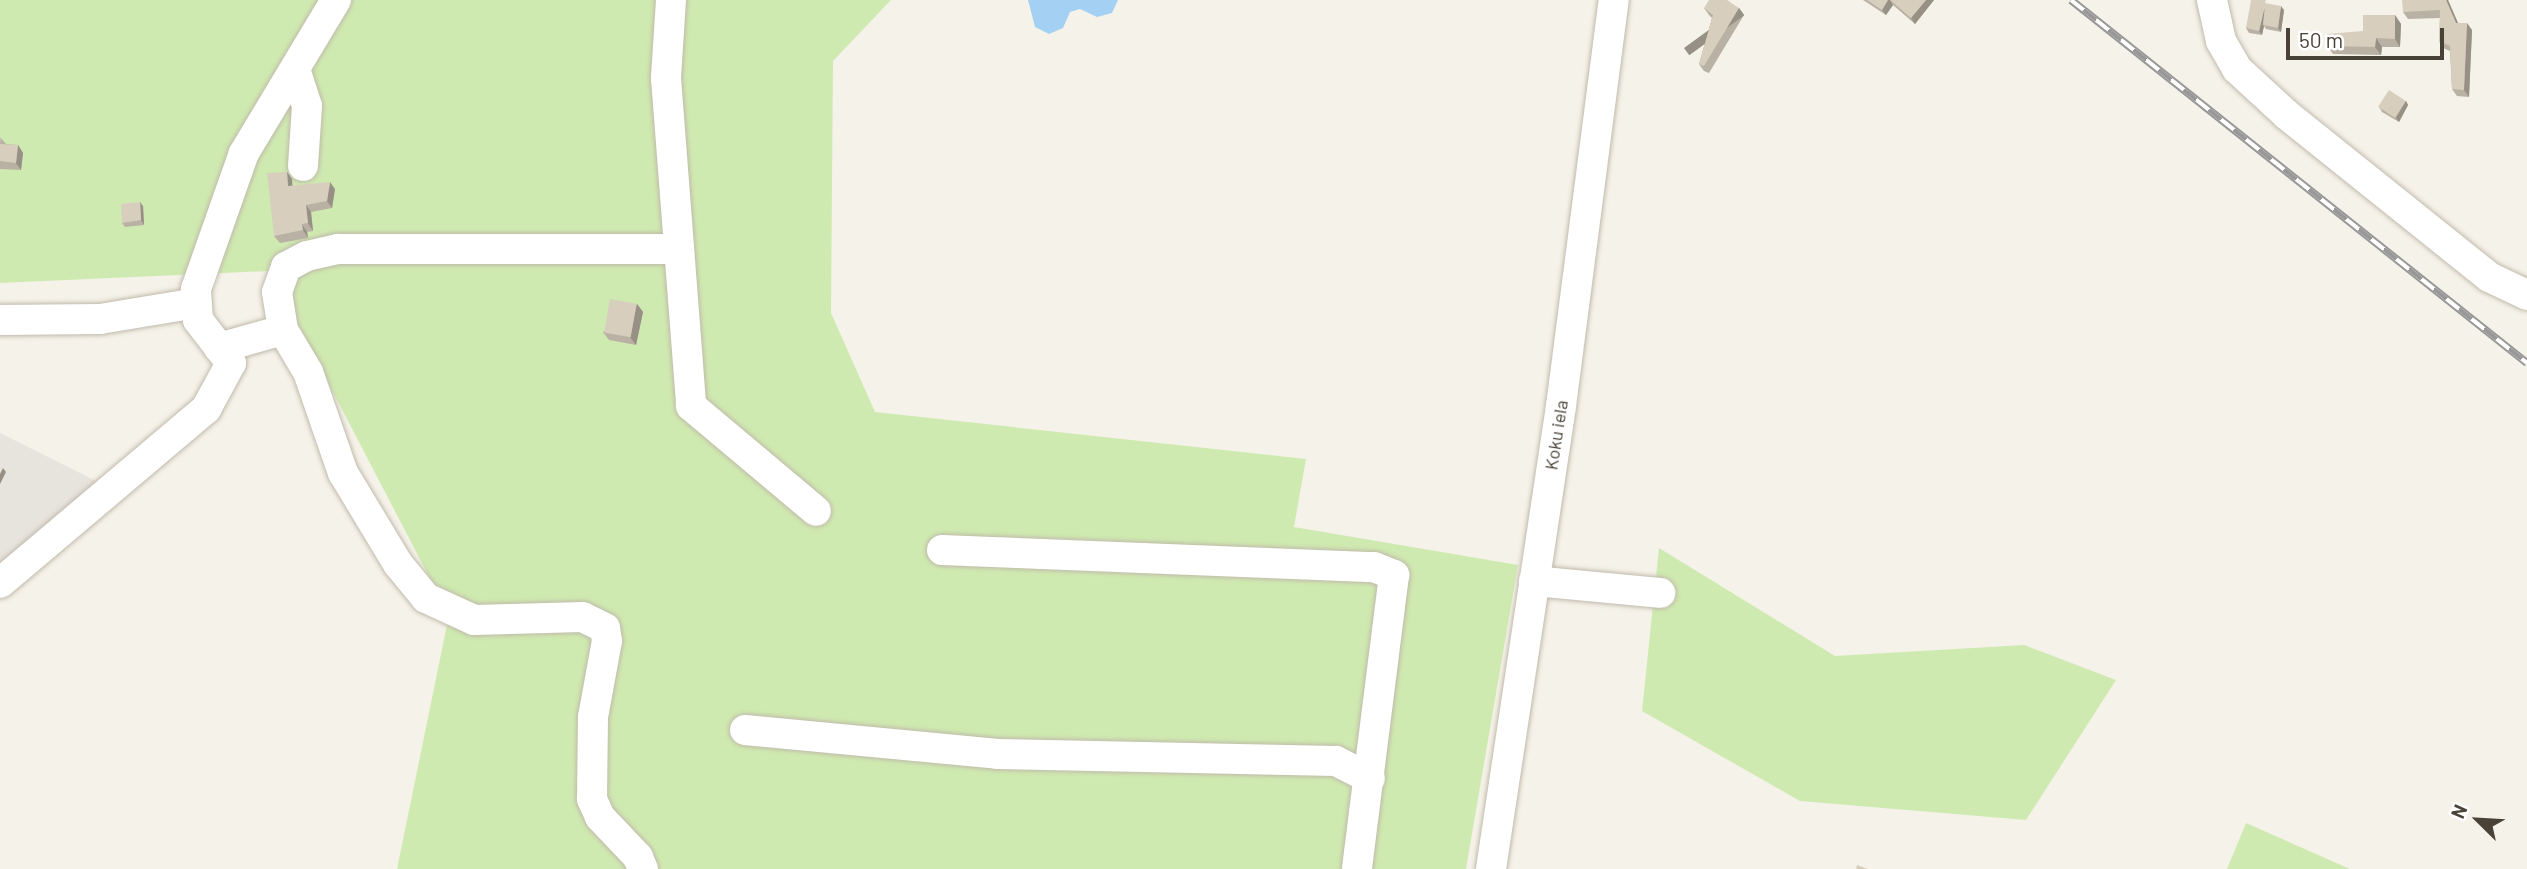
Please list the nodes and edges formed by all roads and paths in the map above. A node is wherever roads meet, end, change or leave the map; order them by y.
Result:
1 (335, 0) edge
2 (671, 0) edge
3 (1614, 0) edge
4 (2224, 15) edge
5 (295, 69) junction
6 (303, 166) dead end
7 (679, 249) junction
8 (2527, 295) edge
9 (197, 303) junction
10 (0, 320) edge
11 (283, 330) junction
12 (219, 348) junction
13 (816, 511) dead end
14 (942, 550) dead end
15 (1534, 580) junction
16 (4, 582) edge
17 (1660, 593) dead end
18 (745, 730) dead end
19 (1370, 778) junction
20 (643, 869) edge
21 (1357, 869) edge
22 (1491, 869) edge

1 - 5 street
2 - 7 street
3 - 15 street, Koku iela
4 - 8 street
5 - 6 street
5 - 9 street
7 - 11 street
7 - 13 street
9 - 10 street
9 - 12 street
11 - 12 street
11 - 20 street
12 - 16 street
14 - 19 street
15 - 17 street
15 - 22 street, Koku iela
18 - 19 street
19 - 21 street

